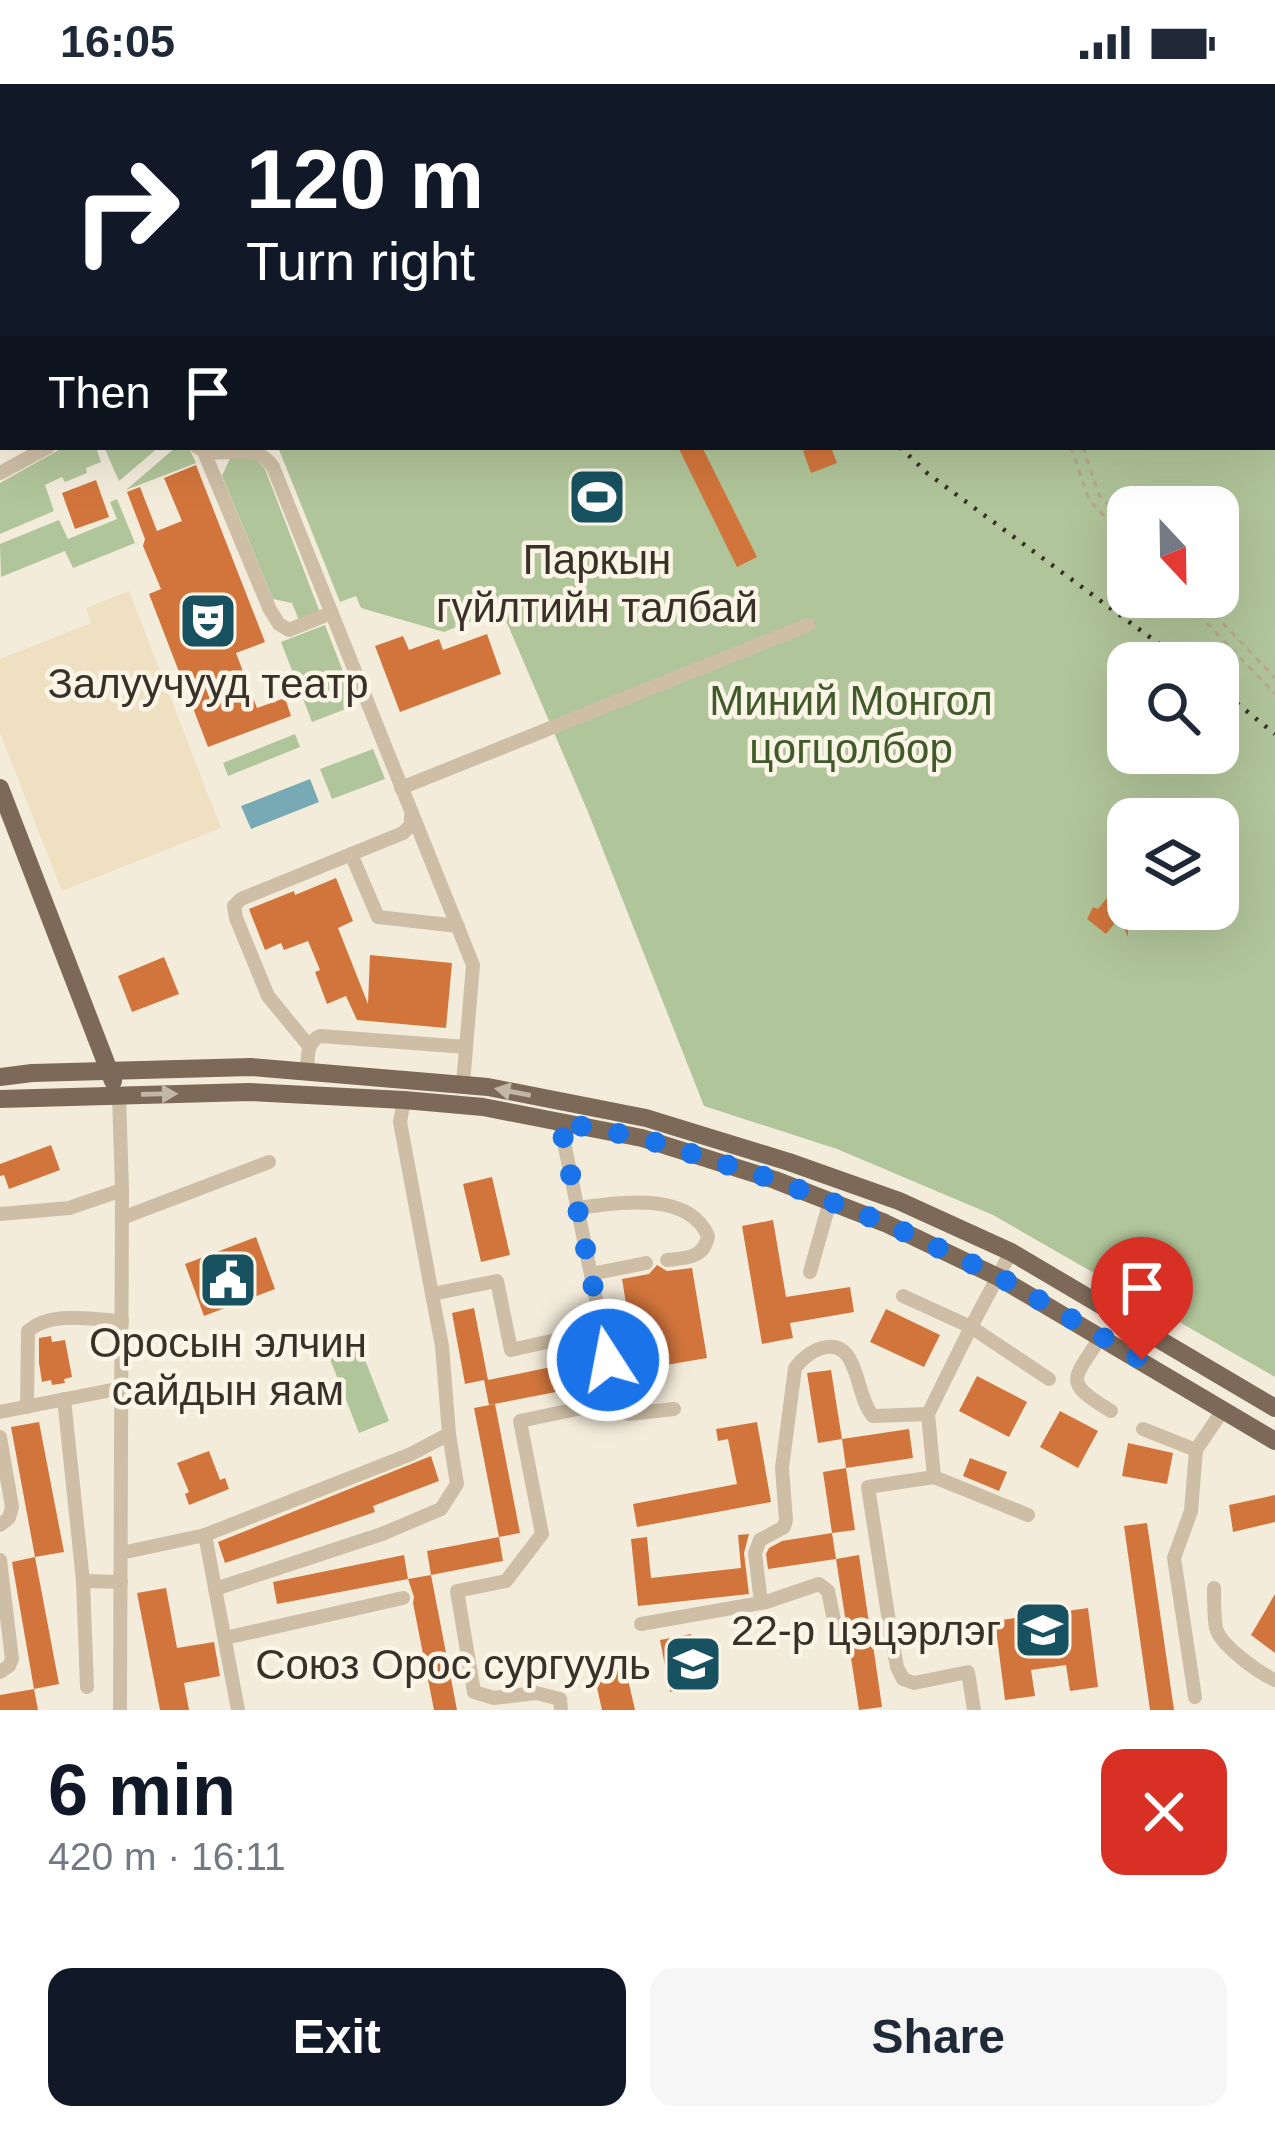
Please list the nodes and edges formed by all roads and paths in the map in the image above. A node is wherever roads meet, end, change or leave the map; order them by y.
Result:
1 (42, 450) edge
2 (201, 450) edge
3 (1072, 450) edge
4 (1084, 450) edge
5 (0, 473) edge
6 (1107, 502) edge
7 (1107, 519) edge
8 (331, 613) junction
9 (1202, 618) edge
10 (1218, 618) edge
11 (808, 625) dead end
12 (1275, 678) edge
13 (1275, 694) edge
14 (0, 788) edge
15 (401, 788) junction
16 (411, 811) junction
17 (351, 854) junction
18 (458, 926) junction
19 (310, 1046) junction
20 (466, 1047) junction
21 (108, 1071) junction
22 (307, 1071) junction
23 (0, 1077) edge
24 (463, 1084) junction
25 (119, 1095) junction
26 (0, 1100) edge
27 (404, 1100) junction
28 (560, 1122) junction
29 (269, 1162) dead end
30 (122, 1190) junction
31 (830, 1202) junction
32 (577, 1208) junction
33 (0, 1214) edge
34 (122, 1218) junction
35 (1011, 1252) junction
36 (667, 1260) dead end
37 (646, 1263) dead end
38 (809, 1272) dead end
39 (591, 1274) junction
40 (998, 1276) junction
41 (432, 1294) junction
42 (902, 1295) dead end
43 (122, 1321) junction
44 (970, 1327) junction
45 (1101, 1336) junction
46 (1048, 1379) dead end
47 (122, 1388) junction
48 (64, 1399) junction
49 (27, 1407) junction
50 (1275, 1408) edge
51 (674, 1409) dead end
52 (1223, 1410) junction
53 (1112, 1411) dead end
54 (0, 1412) edge
55 (928, 1414) junction
56 (1143, 1430) dead end
57 (449, 1434) junction
58 (0, 1437) edge
59 (1275, 1441) edge
60 (1196, 1450) junction
61 (934, 1477) junction
62 (5, 1492) edge
63 (1028, 1515) dead end
64 (0, 1525) edge
65 (206, 1535) junction
66 (121, 1553) junction
67 (0, 1560) edge
68 (83, 1581) junction
69 (121, 1582) junction
70 (1214, 1588) dead end
71 (215, 1589) junction
72 (403, 1598) dead end
73 (761, 1603) junction
74 (640, 1624) dead end
75 (891, 1634) junction
76 (225, 1638) junction
77 (0, 1672) edge
78 (1275, 1680) edge
79 (87, 1687) dead end
80 (1195, 1696) dead end
81 (120, 1710) edge
82 (238, 1710) edge
83 (561, 1710) edge
84 (974, 1710) edge

1 - 5 street
2 - 8 street
2 - 8 street
3 - 7 path
4 - 6 path
8 - 15 street
9 - 13 path
10 - 12 path
11 - 15 street
14 - 21 main road
15 - 16 street
16 - 17 street
16 - 18 street
17 - 18 street
17 - 19 street
18 - 20 street
19 - 20 street
19 - 22 street
20 - 24 street
21 - 22 main road
21 - 23 main road
21 - 25 main road
22 - 24 main road
35 -> 24 main road
25 - 26 main road
25 -> 27 main road
25 - 30 street
27 - 28 main road
27 - 41 street
28 - 31 main road
28 - 32 street
29 - 34 street
30 - 33 street
30 - 34 street
31 - 38 street
31 - 40 main road
32 - 36 street
32 - 39 street
34 - 43 street
35 - 40 street
35 - 50 main road
37 - 39 street
39 - 51 street
40 - 44 street
40 - 45 main road
41 - 57 street
41 - 83 street
42 - 44 street
43 - 47 street
43 - 49 street
44 - 46 street
44 - 55 street
45 - 52 main road
45 - 53 street
47 - 48 street
47 - 66 street
48 - 49 street
48 - 68 street
49 - 54 street
52 - 59 main road
52 - 60 street
55 - 61 street
55 - 73 street
56 - 60 street
57 - 65 street
57 - 71 street
58 - 62 street
60 - 80 street
61 - 63 street
61 - 75 street
62 - 64 street
65 - 66 street
65 - 71 street
66 - 69 street
67 - 77 street
68 - 69 street
68 - 79 street
69 - 81 street
70 - 78 street
71 - 76 street
72 - 76 street
73 - 74 street
73 - 75 street
75 - 84 street
76 - 82 street

